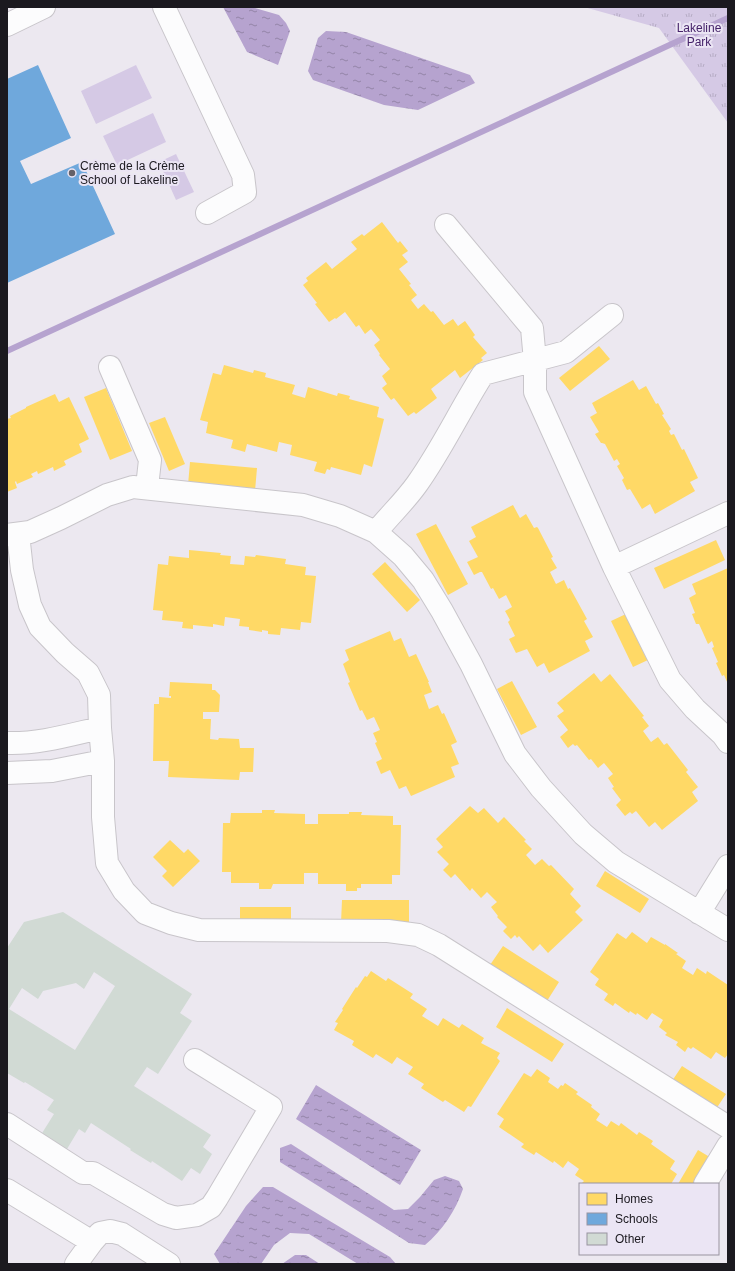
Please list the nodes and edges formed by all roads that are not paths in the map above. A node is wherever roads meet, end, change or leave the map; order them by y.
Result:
1 (44, 7) edge
2 (164, 7) edge
3 (7, 25) edge
4 (207, 213) dead end
5 (446, 225) dead end
6 (612, 315) dead end
7 (535, 361) junction
8 (110, 367) dead end
9 (147, 487) junction
10 (728, 513) edge
11 (376, 532) junction
12 (13, 534) edge
13 (614, 567) junction
14 (100, 728) junction
15 (728, 742) edge
16 (7, 743) edge
17 (103, 760) junction
18 (7, 773) edge
19 (728, 866) edge
20 (699, 913) junction
21 (728, 930) edge
22 (195, 1060) dead end
23 (7, 1124) edge
24 (728, 1126) edge
25 (728, 1146) edge
26 (706, 1183) edge
27 (7, 1190) edge
28 (92, 1242) junction
29 (76, 1264) edge
30 (169, 1264) edge

1 - 3 lane
2 - 4 lane
5 - 7 lane
6 - 7 lane
7 - 11 lane
7 - 13 lane
8 - 9 lane
9 - 11 lane
9 - 12 lane
10 - 13 lane
11 - 20 lane
12 - 14 lane
13 - 15 lane
14 - 16 lane
14 - 17 lane
17 - 18 lane
17 - 24 lane
19 - 20 lane
20 - 21 lane
22 - 23 lane
25 - 26 lane
27 - 28 lane
28 - 29 lane
28 - 30 lane

